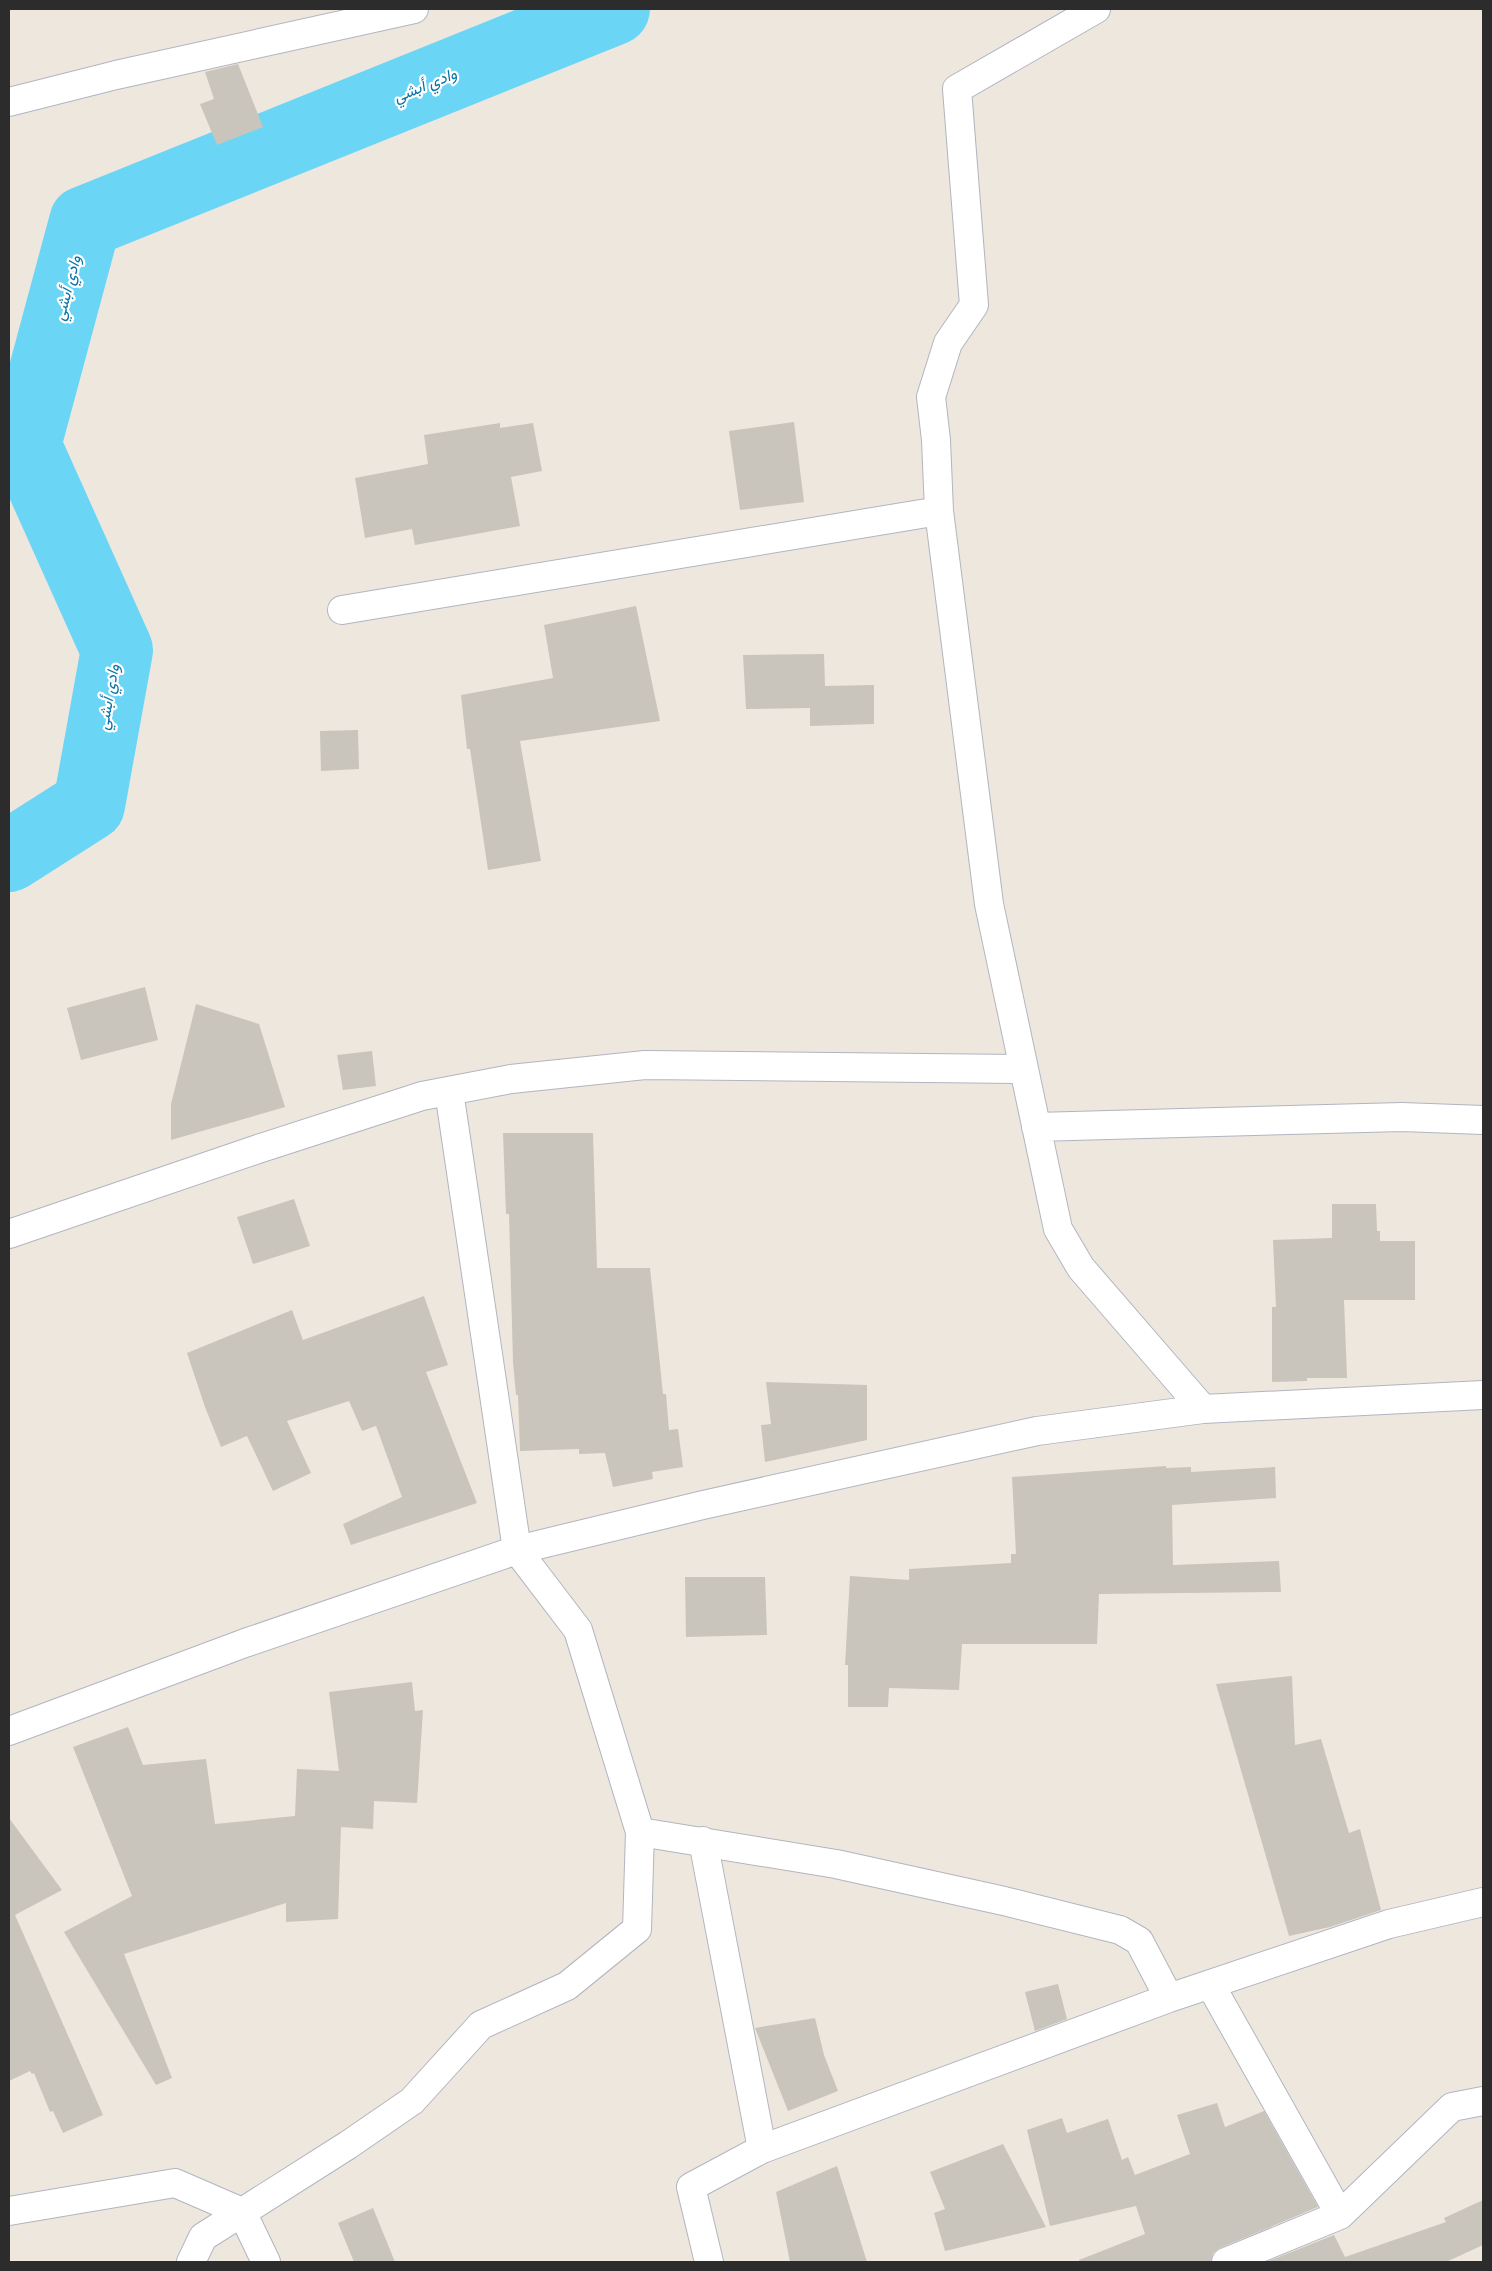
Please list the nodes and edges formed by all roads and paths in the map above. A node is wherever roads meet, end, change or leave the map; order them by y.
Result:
1 (414, 9) edge
2 (1096, 9) edge
3 (9, 102) edge
4 (939, 511) junction
5 (342, 610) dead end
6 (1024, 1069) junction
7 (449, 1091) junction
8 (1483, 1120) edge
9 (1036, 1127) junction
10 (9, 1234) edge
11 (1483, 1395) edge
12 (1203, 1409) junction
13 (517, 1550) junction
14 (9, 1731) edge
15 (640, 1832) junction
16 (703, 1841) junction
17 (1483, 1902) edge
18 (1210, 1984) junction
19 (1169, 1998) junction
20 (1483, 2101) edge
21 (762, 2149) junction
22 (9, 2211) edge
23 (242, 2212) junction
24 (1340, 2215) junction
25 (191, 2262) edge
26 (266, 2262) edge
27 (710, 2262) edge
28 (1226, 2262) edge

1 - 3 street
2 - 4 street
4 - 5 street
4 - 6 street
6 - 7 street
6 - 9 street
7 - 10 street
7 - 13 street
8 - 9 street
9 - 12 street
11 - 12 street
12 - 13 street
13 - 14 street
13 - 15 street
15 - 16 street
15 - 23 street
16 - 19 street
16 - 21 street
17 - 18 street
18 - 19 street
18 - 24 street
19 - 21 street
20 - 24 street
21 - 27 street
22 - 23 street
23 - 25 street
23 - 26 street
24 - 28 street

